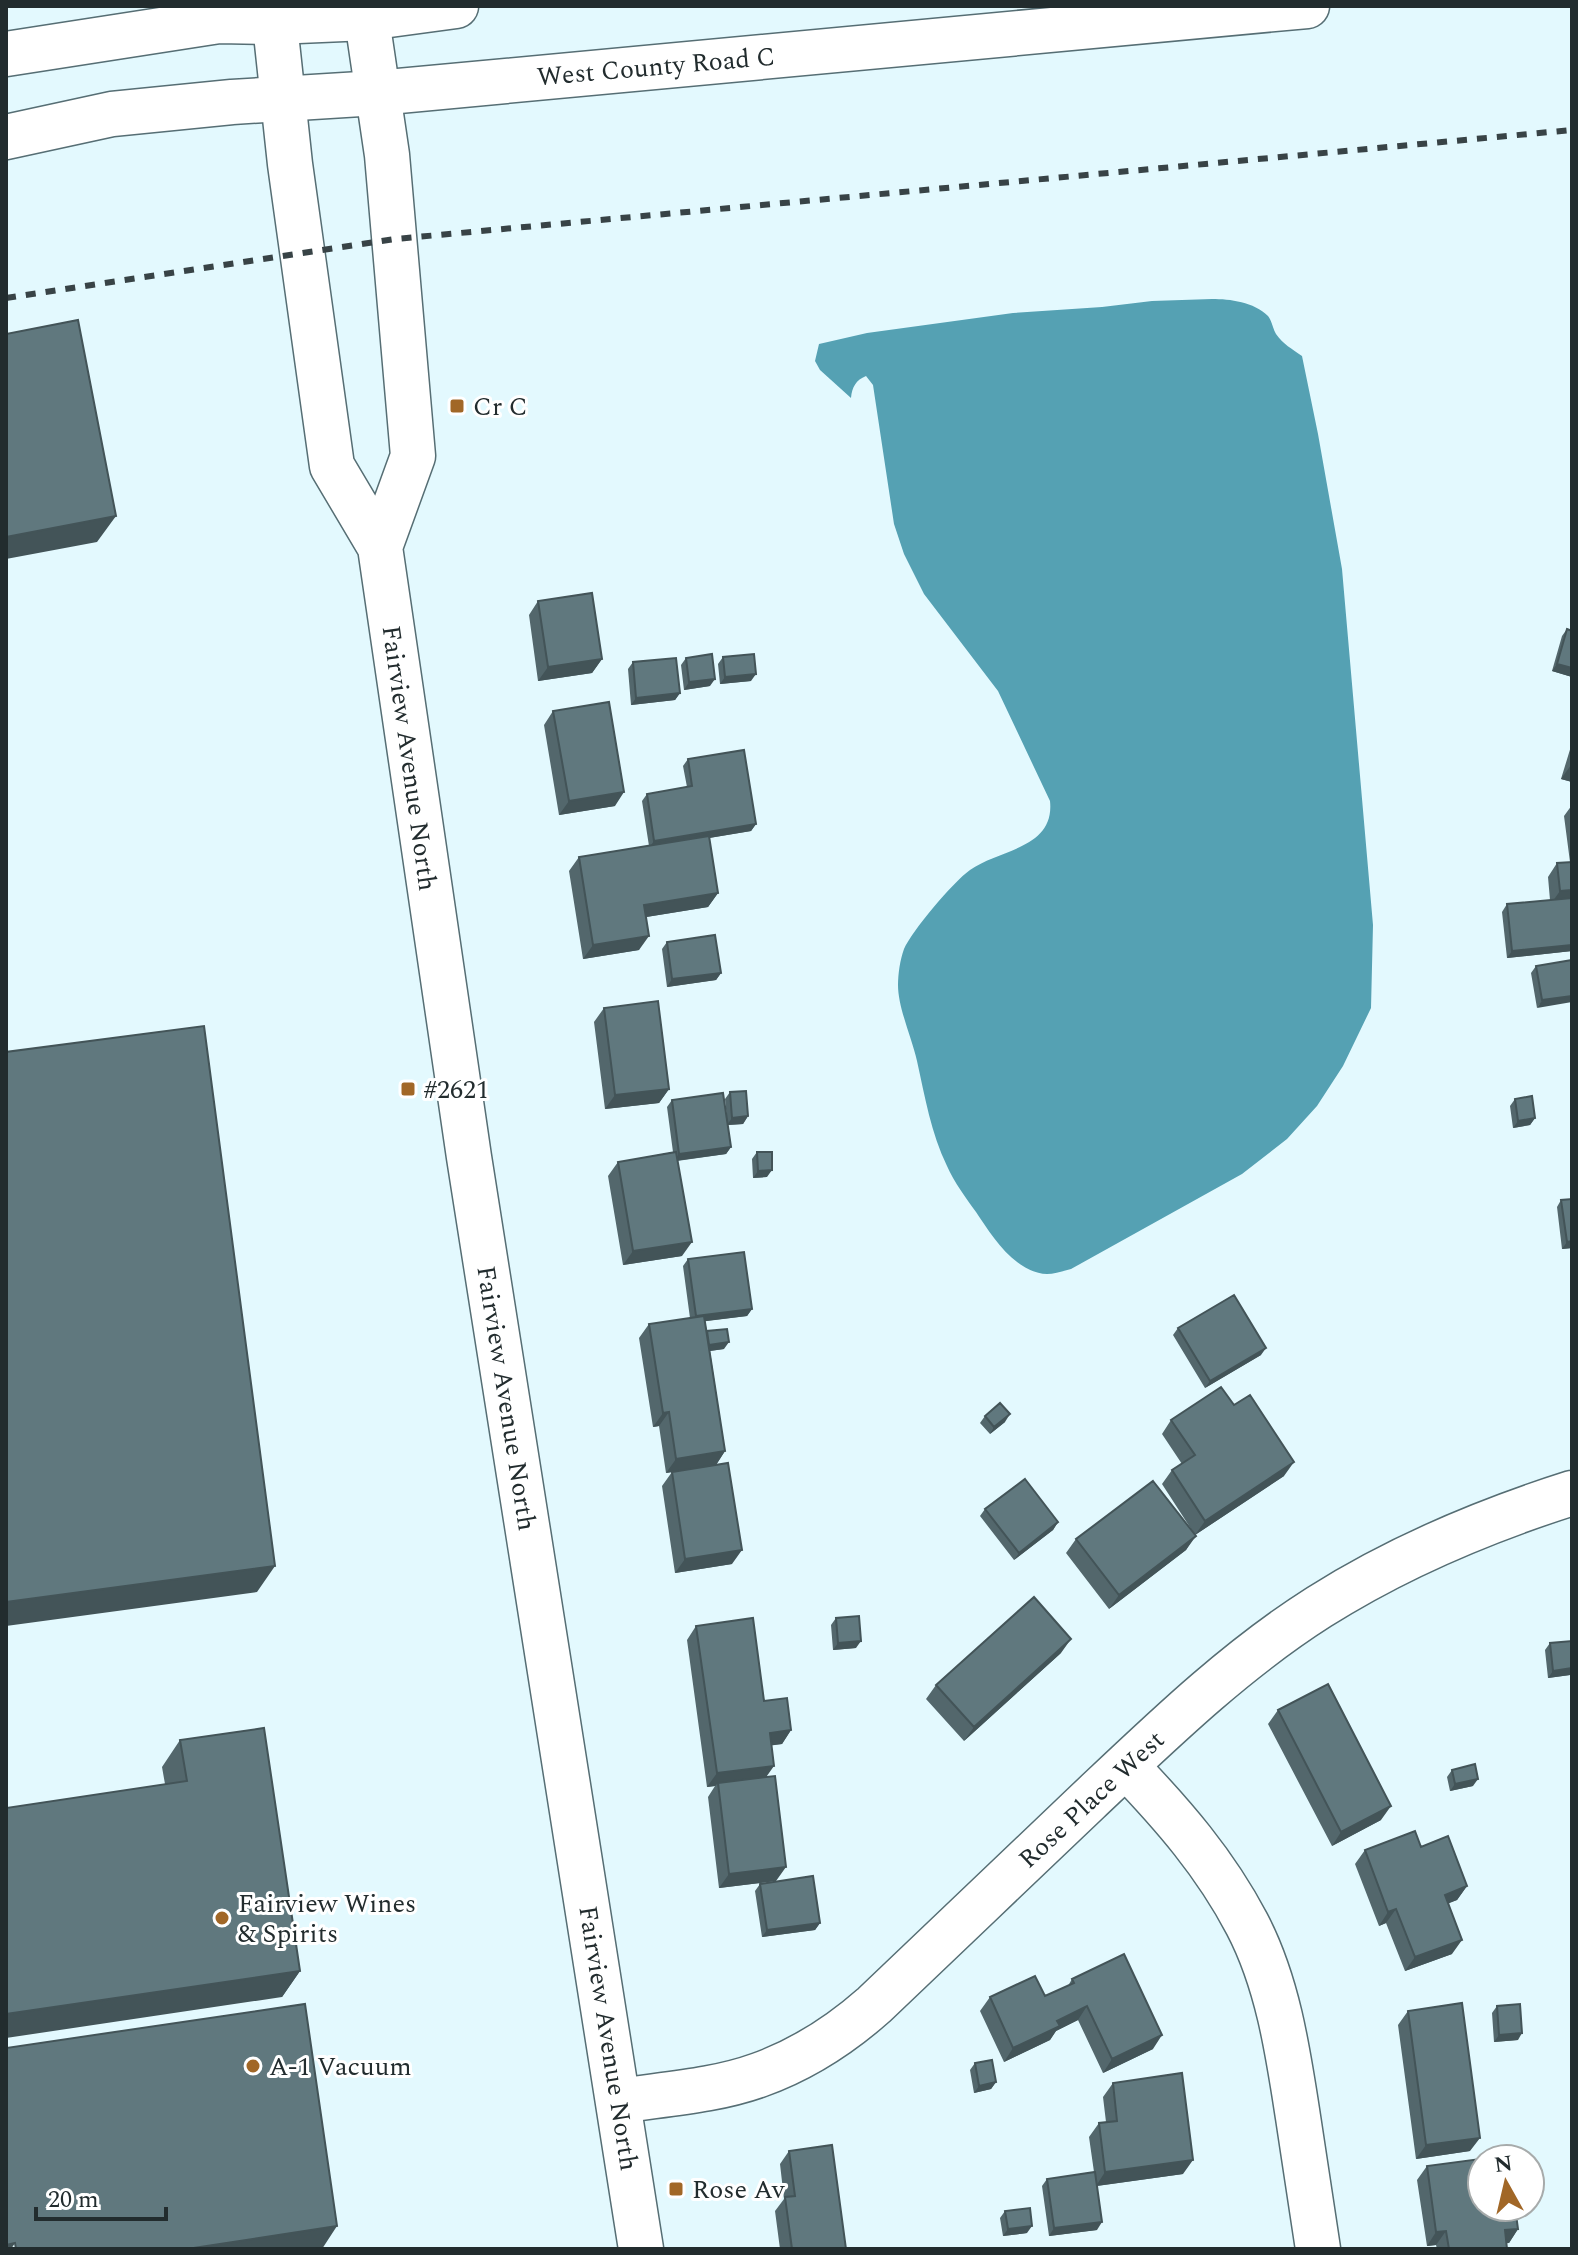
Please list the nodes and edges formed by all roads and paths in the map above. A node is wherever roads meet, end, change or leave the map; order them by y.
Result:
1 (456, 6) edge
2 (1307, 6) edge
3 (366, 12) edge
4 (274, 14) edge
5 (6, 54) edge
6 (377, 93) junction
7 (283, 100) junction
8 (6, 137) edge
9 (380, 547) junction
10 (1572, 1493) edge
11 (1126, 1766) junction
12 (619, 2101) junction
13 (641, 2249) edge
14 (1318, 2249) edge

1 - 3 street
2 - 6 street, West County Road C
3 - 4 street
3 - 6 street, Fairview Avenue North
4 - 5 street
4 - 7 street, Fairview Avenue North
6 - 7 street, West County Road C
6 - 9 street, Fairview Avenue North
7 - 8 street, West County Road C
7 - 9 street, Fairview Avenue North
9 - 12 street, Fairview Avenue North
10 - 11 street, Rose Place West
11 - 12 street, Rose Place West
11 - 14 street
12 - 13 street, Fairview Avenue North

